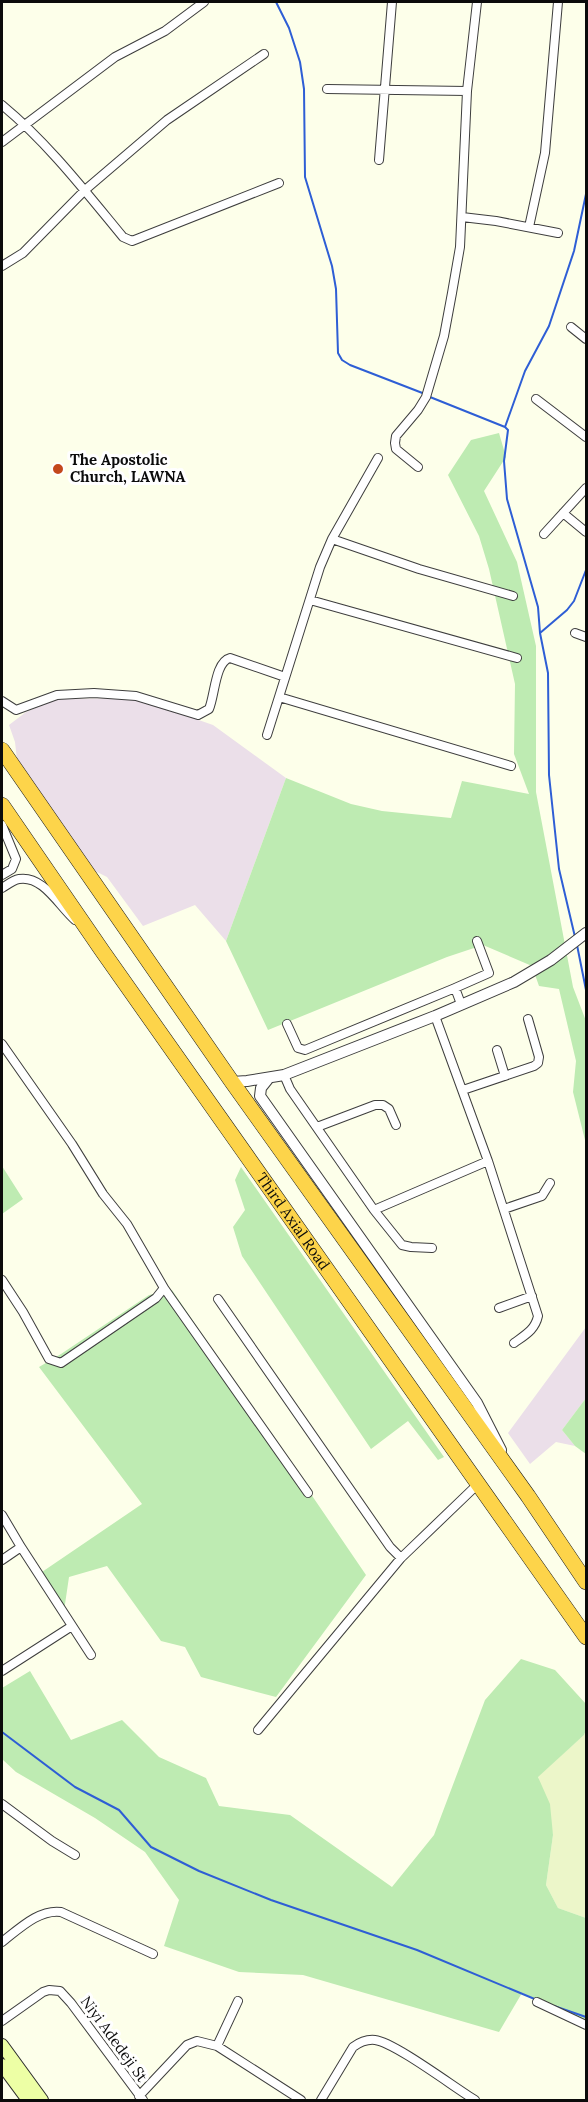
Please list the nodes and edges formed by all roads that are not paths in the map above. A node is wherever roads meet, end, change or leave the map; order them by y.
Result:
1 (204, 2) edge
2 (392, 2) edge
3 (477, 2) edge
4 (558, 2) edge
5 (264, 54) dead end
6 (327, 89) dead end
7 (384, 90) junction
8 (467, 91) junction
9 (2, 105) edge
10 (24, 123) junction
11 (2, 142) edge
12 (380, 160) dead end
13 (279, 183) dead end
14 (85, 190) junction
15 (462, 218) junction
16 (529, 227) junction
17 (558, 233) dead end
18 (2, 266) edge
19 (571, 327) dead end
20 (586, 339) edge
21 (536, 399) dead end
22 (586, 437) edge
23 (378, 458) dead end
24 (418, 467) dead end
25 (586, 488) edge
26 (563, 513) junction
27 (586, 532) edge
28 (543, 534) dead end
29 (332, 539) junction
30 (513, 596) dead end
31 (310, 600) junction
32 (575, 633) dead end
33 (586, 637) edge
34 (517, 658) dead end
35 (285, 677) junction
36 (279, 697) junction
37 (2, 700) edge
38 (267, 735) dead end
39 (2, 750) edge
40 (511, 766) dead end
41 (2, 805) edge
42 (2, 825) edge
43 (2, 875) edge
44 (2, 888) edge
45 (90, 931) junction
46 (586, 933) edge
47 (477, 941) dead end
48 (454, 988) junction
49 (462, 1004) junction
50 (435, 1016) junction
51 (528, 1019) dead end
52 (287, 1024) dead end
53 (2, 1044) edge
54 (497, 1050) dead end
55 (284, 1075) junction
56 (505, 1076) junction
57 (269, 1078) junction
58 (232, 1082) junction
59 (463, 1090) junction
60 (396, 1125) dead end
61 (317, 1127) junction
62 (488, 1161) junction
63 (550, 1183) dead end
64 (504, 1209) junction
65 (374, 1210) junction
66 (432, 1248) dead end
67 (2, 1280) edge
68 (164, 1288) junction
69 (532, 1296) junction
70 (218, 1299) dead end
71 (499, 1308) dead end
72 (514, 1343) dead end
73 (508, 1469) junction
74 (478, 1484) junction
75 (308, 1494) dead end
76 (2, 1515) edge
77 (21, 1547) junction
78 (401, 1558) junction
79 (2, 1560) edge
80 (586, 1582) edge
81 (72, 1626) junction
82 (586, 1637) edge
83 (91, 1655) dead end
84 (2, 1671) edge
85 (258, 1730) dead end
86 (2, 1804) edge
87 (75, 1855) dead end
88 (2, 1942) edge
89 (153, 1954) dead end
90 (238, 2001) dead end
91 (537, 2002) dead end
92 (2, 2021) edge
93 (586, 2025) edge
94 (2, 2045) edge
95 (217, 2046) junction
96 (2, 2065) edge
97 (141, 2098) edge
98 (28, 2100) edge
99 (42, 2100) edge
100 (301, 2100) edge
101 (321, 2100) edge
102 (475, 2100) edge

1 - 10 street
2 - 7 street
3 - 8 street
4 - 16 street
5 - 14 street
6 - 7 street
7 - 8 street
7 - 12 street
8 - 15 street
9 - 10 street
10 - 11 street
10 - 14 street
13 - 14 street
14 - 18 street
15 - 16 street
15 - 24 street
16 - 17 street
19 - 20 street
21 - 22 street
23 - 29 street
25 - 26 street
26 - 27 street
26 - 28 street
29 - 30 street
29 - 31 street
31 - 34 street
31 - 35 street
32 - 33 street
35 - 36 street
35 - 37 street
36 - 38 street
36 - 40 street
39 - 58 highway, Third Axial Road
41 - 45 highway, Third Axial Road
42 - 43 street
44 - 45 street
45 - 74 highway, Third Axial Road
46 - 49 street
47 - 48 street
48 - 49 street
48 - 52 street
49 - 50 street
50 - 55 street
50 - 59 street
51 - 56 street
53 - 68 street
54 - 56 street
55 - 57 street
55 - 61 street
56 - 59 street
57 - 58 street
57 - 73 street
58 - 73 highway, Third Axial Road
59 - 62 street
60 - 61 street
61 - 65 street
62 - 64 street
62 - 65 street
63 - 64 street
64 - 69 street
65 - 66 street
67 - 68 street
68 - 75 street
69 - 71 street
69 - 72 street
70 - 78 street
73 - 80 highway, Third Axial Road
74 - 78 street
74 - 82 highway, Third Axial Road
76 - 77 street
77 - 79 street
77 - 81 street
78 - 85 street
81 - 83 street
81 - 84 street
86 - 87 street
88 - 89 street
90 - 95 street
91 - 93 street
92 - 97 street, Niyi Adedeji St
94 - 99 main road
95 - 97 street
95 - 100 street
96 - 98 main road
101 - 102 street

